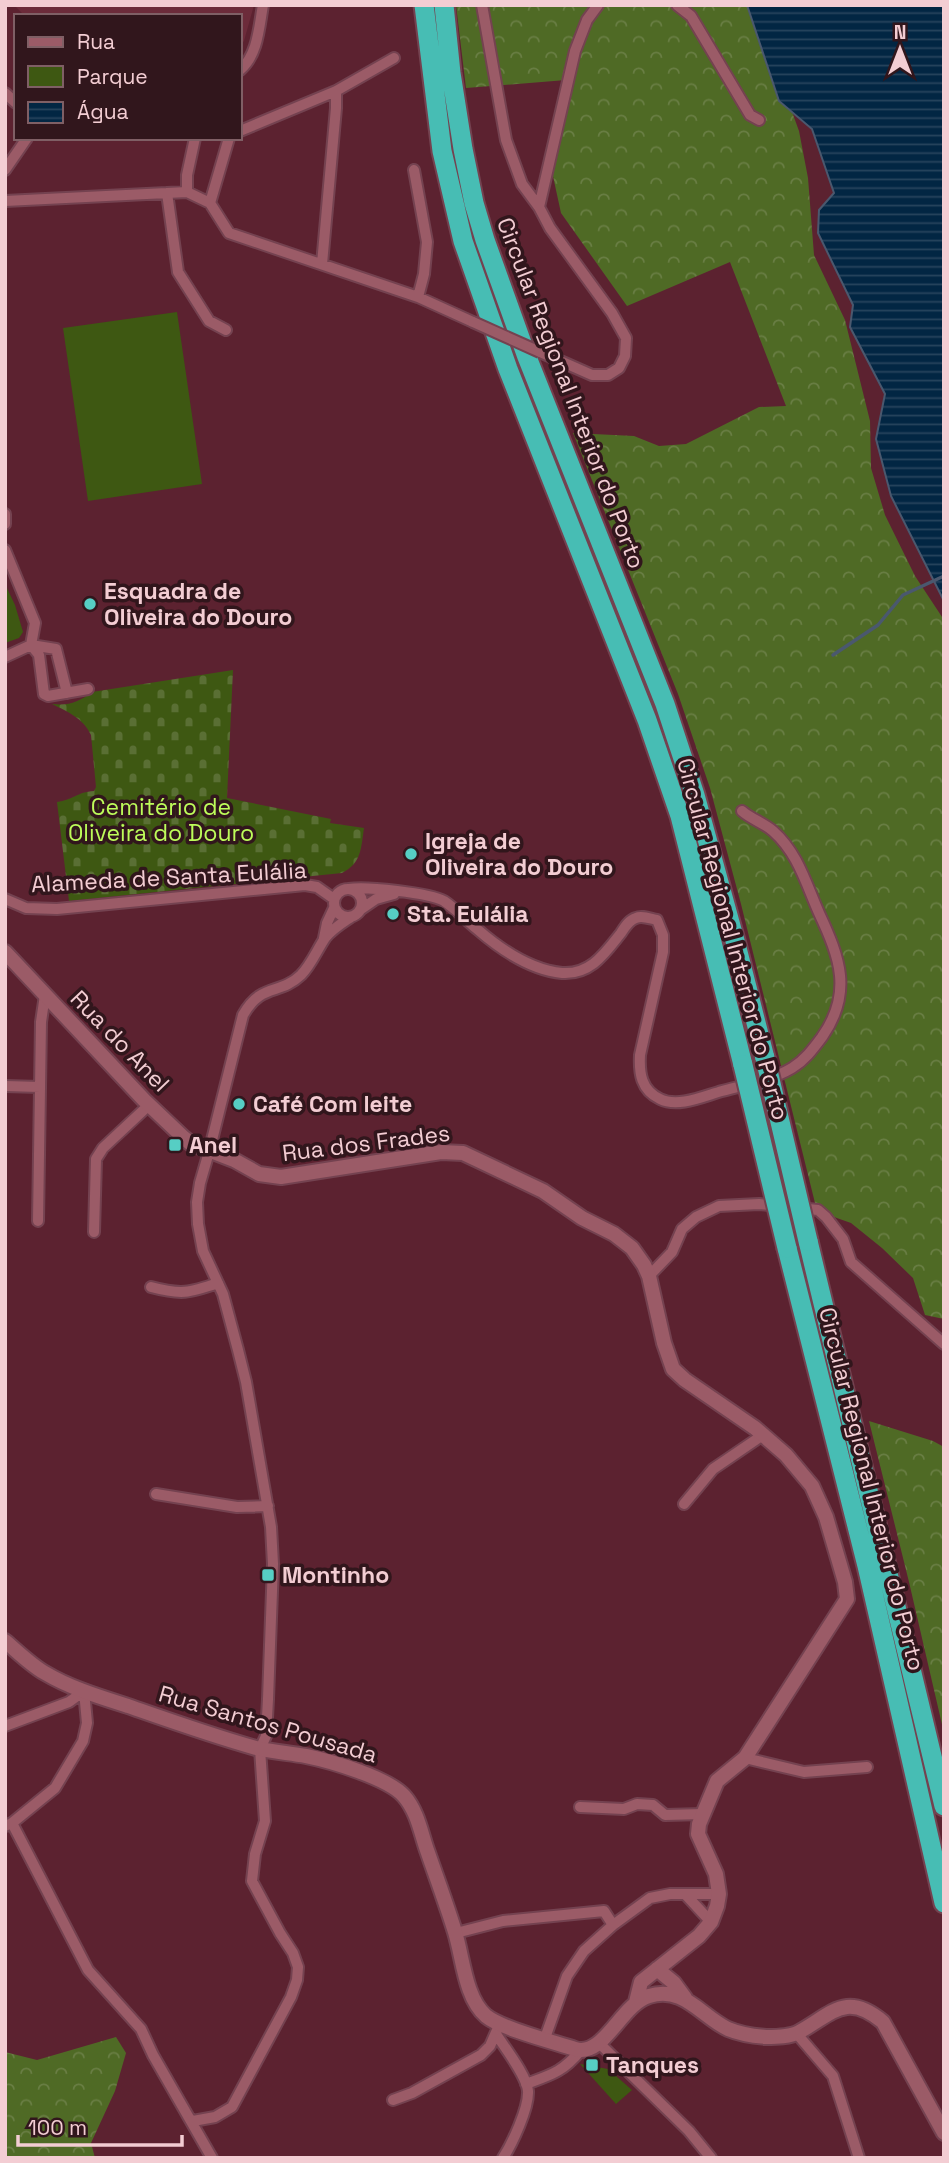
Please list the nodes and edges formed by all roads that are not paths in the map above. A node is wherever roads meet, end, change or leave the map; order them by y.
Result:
1 (263, 5) edge
2 (424, 5) edge
3 (444, 5) edge
4 (482, 5) edge
5 (598, 5) edge
6 (677, 5) edge
7 (394, 58) dead end
8 (242, 68) edge
9 (336, 92) junction
10 (759, 120) dead end
11 (242, 130) edge
12 (26, 140) edge
13 (195, 140) edge
14 (228, 140) edge
15 (5, 170) edge
16 (414, 170) dead end
17 (187, 192) junction
18 (167, 193) junction
19 (5, 201) edge
20 (210, 203) junction
21 (539, 206) junction
22 (322, 264) junction
23 (418, 297) junction
24 (226, 330) dead end
25 (5, 514) edge
26 (5, 524) edge
27 (5, 550) edge
28 (31, 645) junction
29 (5, 657) edge
30 (88, 690) dead end
31 (67, 693) junction
32 (742, 811) dead end
33 (349, 889) junction
34 (400, 893) junction
35 (5, 899) edge
36 (334, 903) junction
37 (355, 913) junction
38 (323, 941) junction
39 (5, 952) edge
40 (44, 995) junction
41 (5, 1087) edge
42 (40, 1087) junction
43 (149, 1105) junction
44 (209, 1152) junction
45 (38, 1220) dead end
46 (94, 1232) dead end
47 (649, 1276) junction
48 (218, 1283) junction
49 (151, 1287) dead end
50 (944, 1344) edge
51 (763, 1435) junction
52 (156, 1494) dead end
53 (684, 1504) dead end
54 (268, 1506) junction
55 (5, 1641) edge
56 (84, 1691) junction
57 (5, 1726) edge
58 (260, 1749) junction
59 (745, 1758) junction
60 (867, 1767) dead end
61 (944, 1806) edge
62 (580, 1807) dead end
63 (702, 1814) junction
64 (9, 1824) edge
65 (719, 1894) junction
66 (686, 1895) junction
67 (944, 1903) edge
68 (711, 1922) junction
69 (613, 1925) junction
70 (456, 1933) junction
71 (657, 1969) junction
72 (685, 1998) junction
73 (636, 2002) junction
74 (498, 2029) junction
75 (797, 2034) junction
76 (545, 2038) junction
77 (600, 2044) junction
78 (581, 2050) junction
79 (526, 2084) junction
80 (393, 2100) dead end
81 (192, 2121) junction
82 (944, 2133) edge
83 (212, 2158) edge
84 (503, 2158) edge
85 (711, 2158) edge
86 (859, 2158) edge

1 - 8 street
2 - 67 highway, Circular Regional Interior do Porto, bridge
3 - 61 highway, Circular Regional Interior do Porto, bridge
4 - 21 street
5 - 21 street
6 - 10 street
7 - 9 street
9 - 11 street
9 - 22 street
12 - 15 street
13 - 17 street
14 - 20 street
16 - 23 street
17 - 18 street
17 - 20 street
18 - 19 street
18 - 24 street
20 - 22 street
21 - 23 street, bridge
22 - 23 street
25 - 26 street
27 - 28 street
28 - 29 street
28 - 31 street
28 - 31 street
30 - 31 street
32 - 34 street
33 - 34 street
33 - 36 street
33 - 37 street
34 - 37 street
35 - 36 street, Alameda de Santa Eulália
36 - 37 street
36 - 38 street
37 - 38 street
38 - 44 street
39 - 40 street, Rua do Anel
40 - 42 street
40 - 43 street, Rua do Anel
41 - 42 street
42 - 45 street
43 - 44 street, Rua do Anel
43 - 46 street
44 - 47 street, Rua dos Frades
44 - 48 street
47 - 50 street
47 - 51 street, Rua dos Frades
48 - 49 street
48 - 54 street
51 - 53 street
51 - 59 street, Rua dos Frades
52 - 54 street
54 - 58 street
55 - 56 street, Rua Santos Pousada
56 - 57 street
56 - 58 street, Rua Santos Pousada
56 - 64 street
58 - 70 street, Rua Santos Pousada
58 - 81 street
59 - 60 street
59 - 63 street
62 - 63 street
63 - 65 street
64 - 81 street
65 - 66 street
65 - 68 street
66 - 68 street
66 - 69 street
68 - 71 street
69 - 70 street
69 - 76 street
70 - 74 street, Rua Santos Pousada
71 - 72 street
71 - 73 street
72 - 73 street
72 - 75 street
73 - 77 street
74 - 76 street, Rua Santos Pousada
74 - 79 street
74 - 80 street
75 - 82 street
75 - 86 street
76 - 78 street, Rua Santos Pousada
77 - 78 street
77 - 85 street
78 - 79 street
79 - 84 street
81 - 83 street

